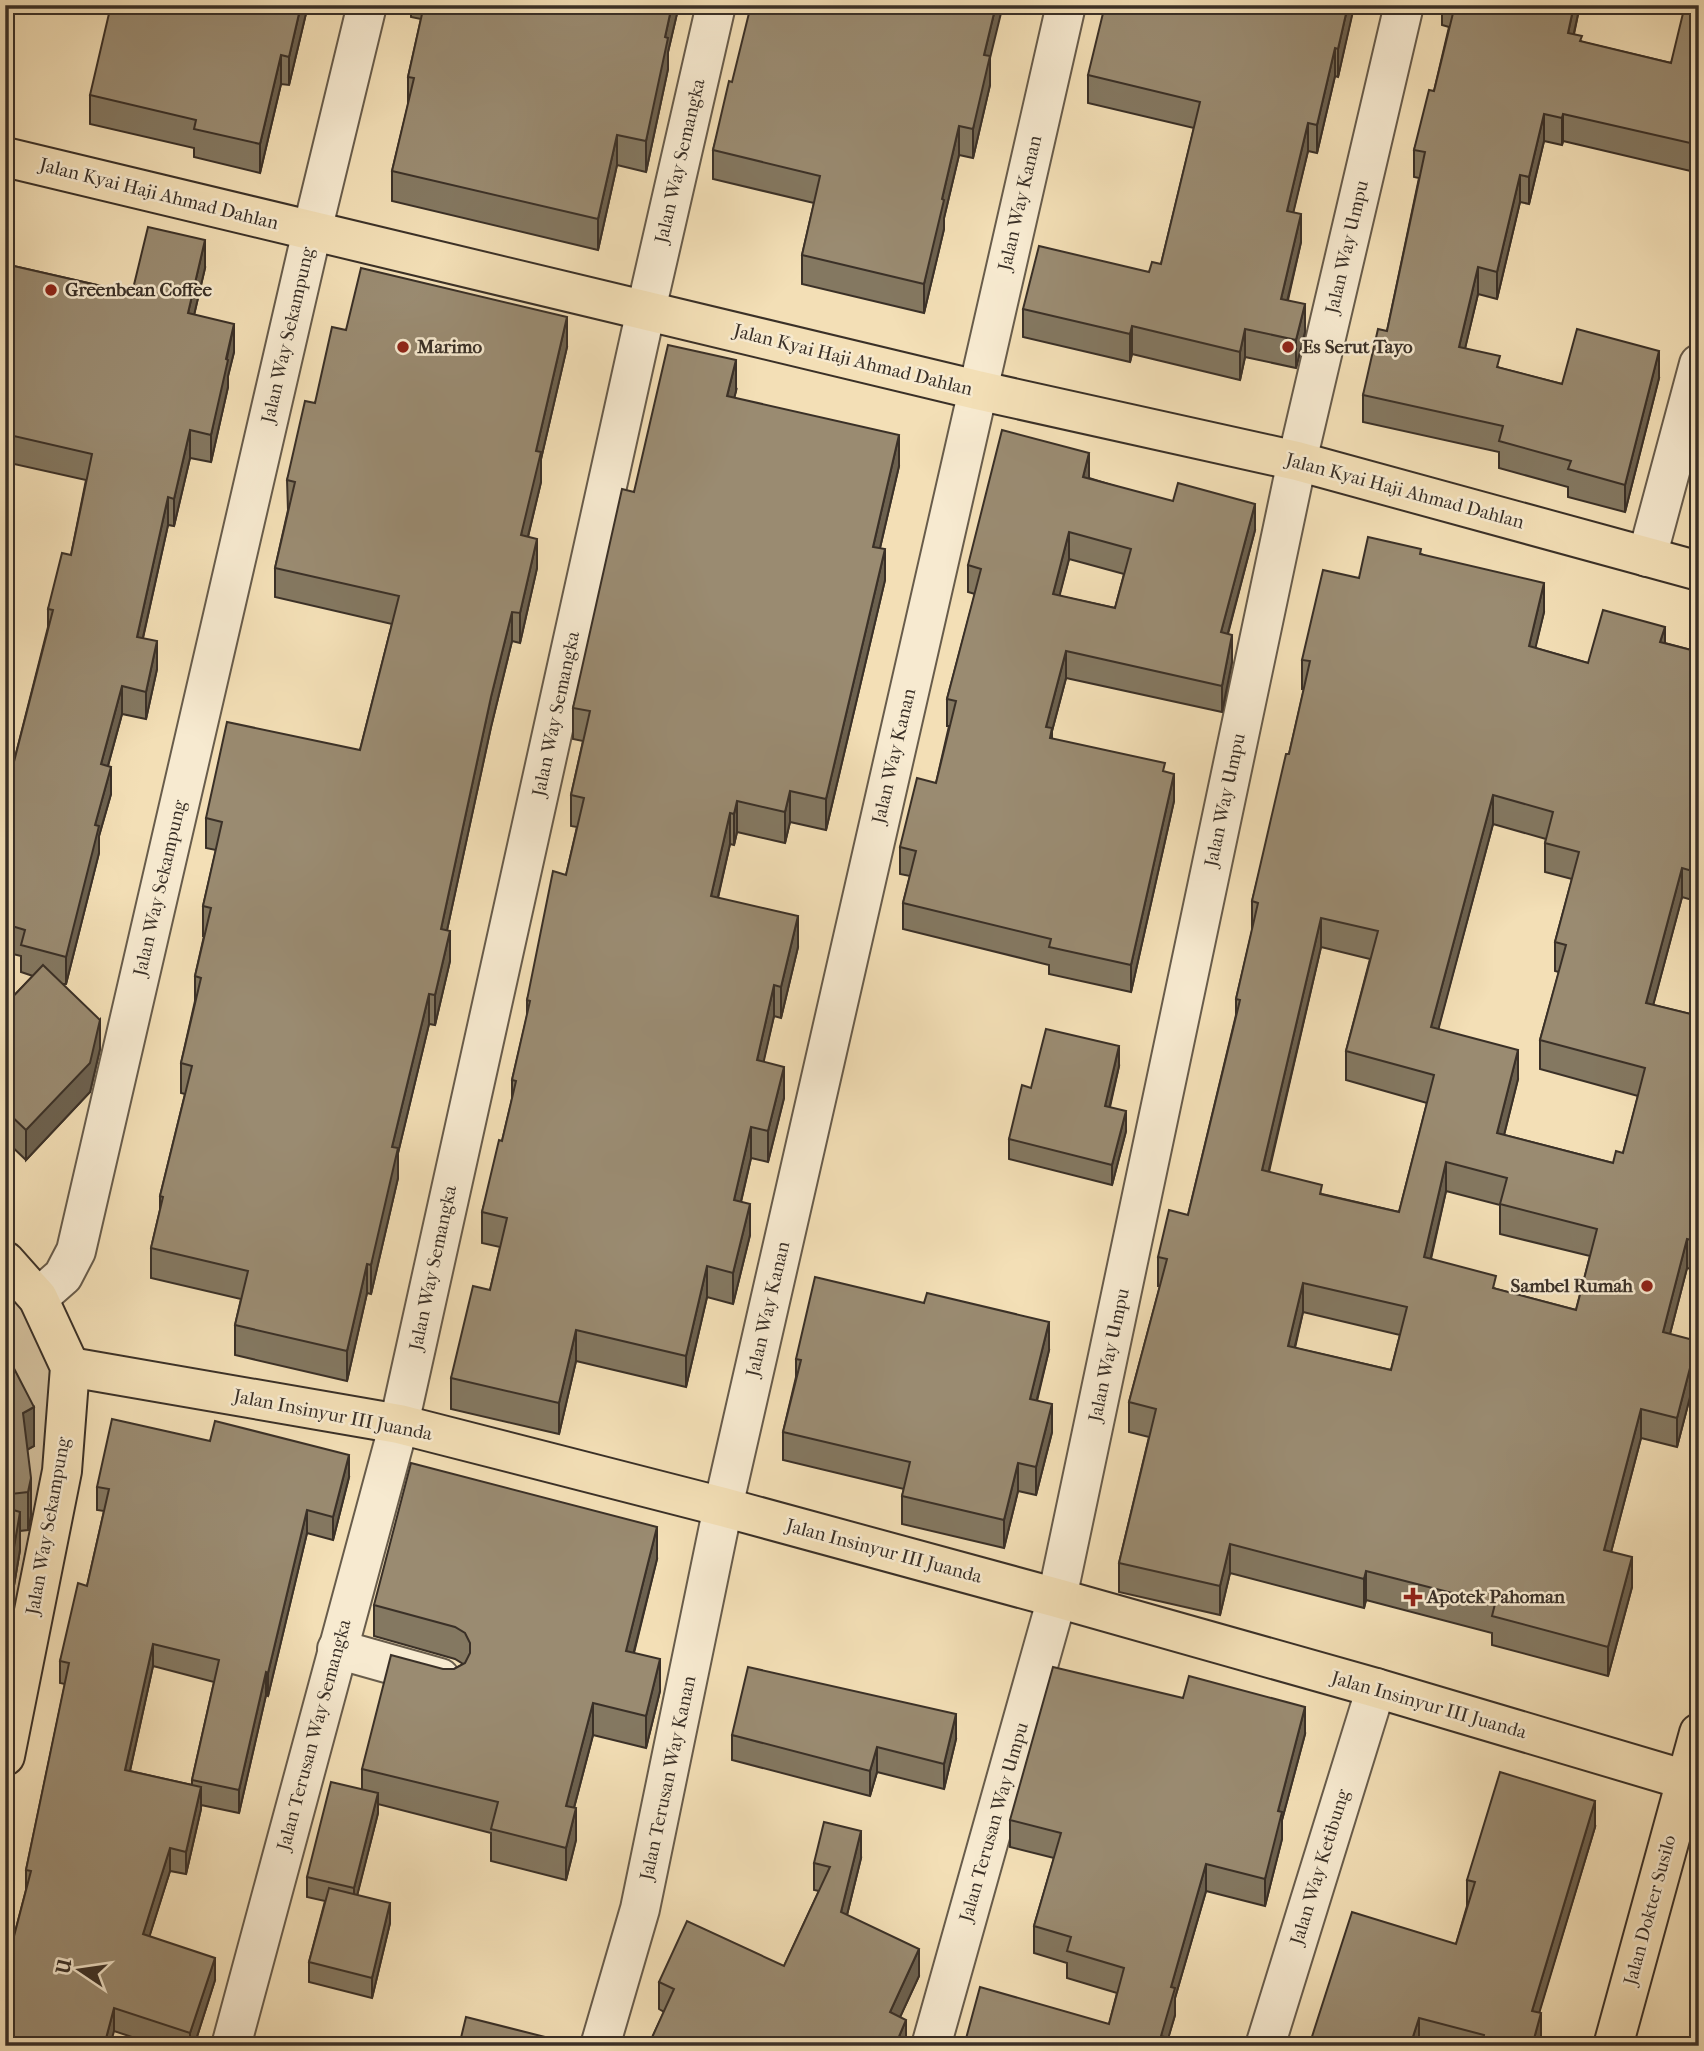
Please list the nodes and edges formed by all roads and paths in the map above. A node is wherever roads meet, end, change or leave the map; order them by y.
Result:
1 (367, 5) edge
2 (716, 5) edge
3 (1066, 5) edge
4 (1404, 5) edge
5 (5, 157) edge
6 (312, 231) junction
7 (646, 310) junction
8 (1699, 364) edge
9 (977, 390) junction
10 (1297, 461) junction
11 (1647, 557) junction
12 (1699, 571) edge
13 (5, 1261) edge
14 (38, 1298) junction
15 (70, 1367) junction
16 (399, 1424) junction
17 (723, 1507) junction
18 (1057, 1598) junction
19 (337, 1649) junction
20 (449, 1680) edge
21 (1376, 1688) junction
22 (1699, 1733) edge
23 (5, 1756) edge
24 (1692, 1782) edge
25 (231, 2046) edge
26 (600, 2046) edge
27 (930, 2046) edge
28 (1265, 2046) edge
29 (1613, 2046) edge

1 - 6 street, Jalan Way Sekampung
2 - 7 street, Jalan Way Semangka
3 - 9 street, Jalan Way Kanan
4 - 10 street, Jalan Way Umpu
5 - 6 main road, Jalan Kyai Haji Ahmad Dahlan
6 - 7 main road, Jalan Kyai Haji Ahmad Dahlan
6 - 14 street, Jalan Way Sekampung
7 - 9 main road, Jalan Kyai Haji Ahmad Dahlan
7 - 16 street, Jalan Way Semangka
8 - 11 street
9 - 10 main road, Jalan Kyai Haji Ahmad Dahlan
9 - 17 street, Jalan Way Kanan
10 - 11 main road, Jalan Kyai Haji Ahmad Dahlan
10 - 18 street, Jalan Way Umpu
11 - 12 main road, Jalan Kyai Haji Ahmad Dahlan
13 - 14 main road
14 - 15 main road, Jalan Way Sekampung
15 - 16 main road, Jalan Insinyur III Juanda
15 - 23 main road, Jalan Way Sekampung
16 - 17 main road, Jalan Insinyur III Juanda
16 - 19 street, Jalan Terusan Way Semangka
17 - 18 main road, Jalan Insinyur III Juanda
17 - 26 street, Jalan Terusan Way Kanan
18 - 21 main road, Jalan Insinyur III Juanda
18 - 27 street, Jalan Terusan Way Umpu
19 - 20 street
19 - 25 street, Jalan Terusan Way Semangka
21 - 24 main road, Jalan Insinyur III Juanda
21 - 28 street, Jalan Way Ketibung
22 - 24 main road, Jalan Dokter Susilo
24 - 29 main road, Jalan Dokter Susilo

